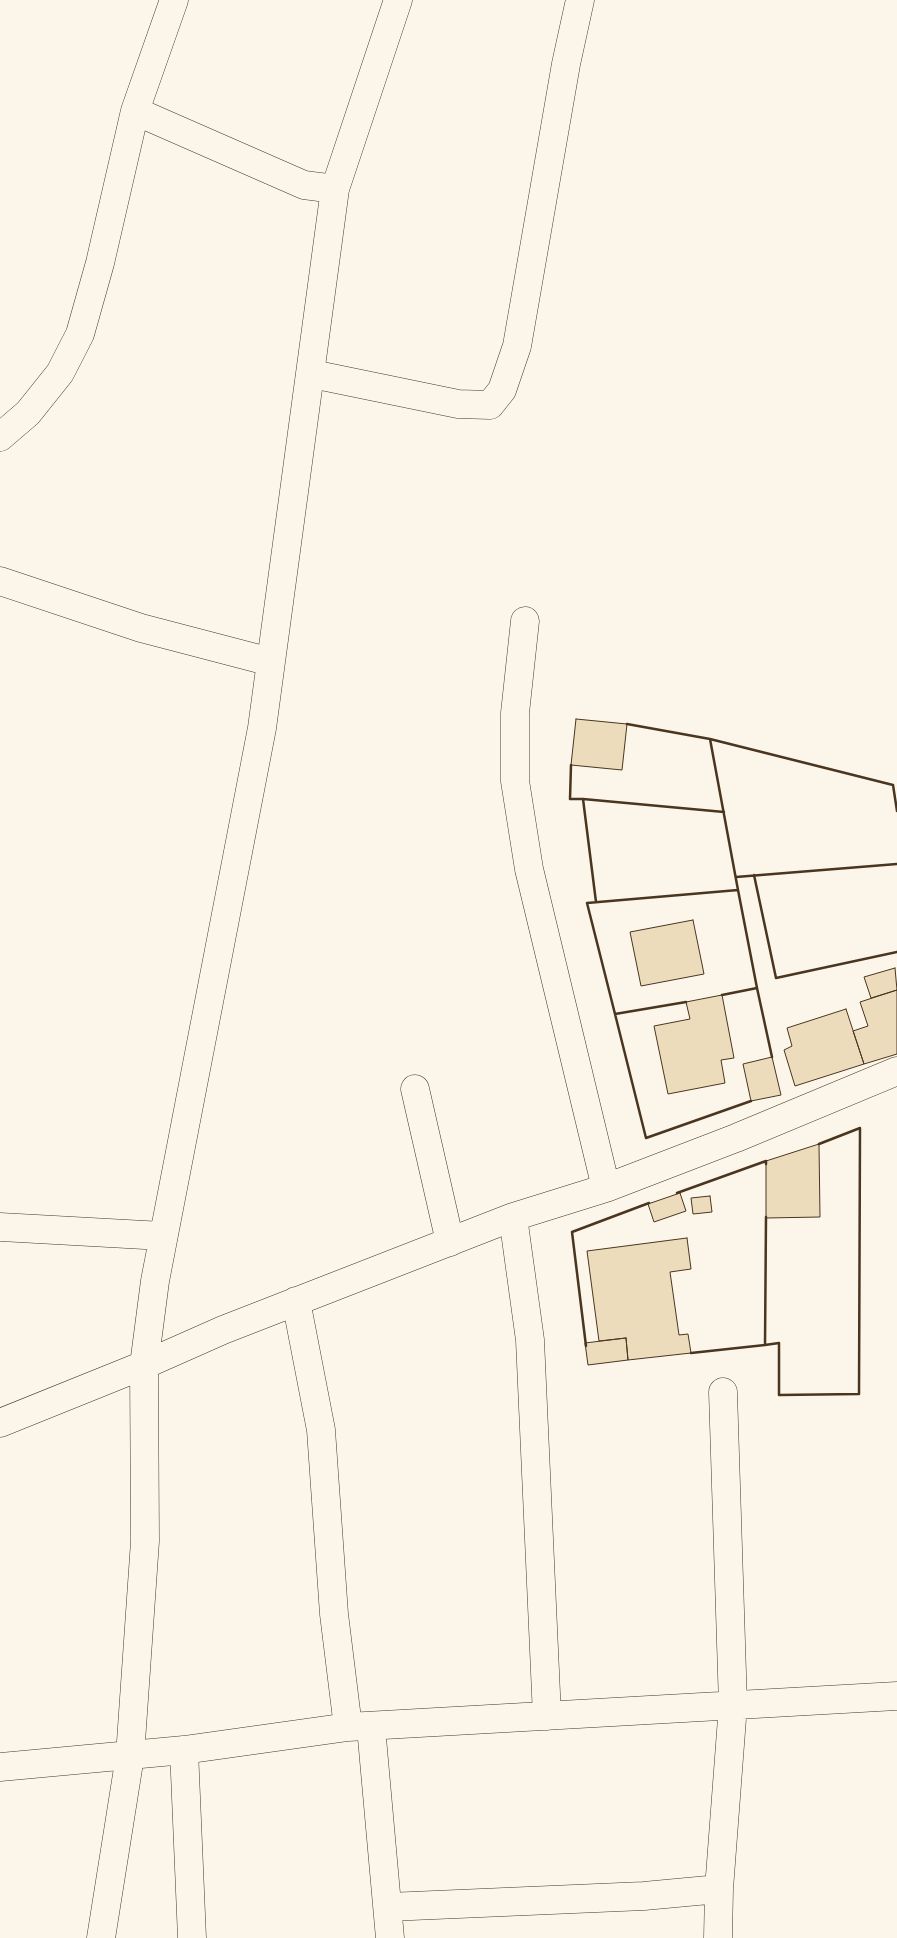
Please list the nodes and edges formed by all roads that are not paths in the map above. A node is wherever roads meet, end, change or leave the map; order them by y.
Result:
1 (174, 0) edge
2 (398, 0) edge
3 (580, 0) edge
4 (135, 111) junction
5 (335, 189) junction
6 (312, 374) junction
7 (0, 437) edge
8 (0, 581) edge
9 (525, 622) dead end
10 (271, 662) junction
11 (897, 1071) edge
12 (416, 1089) dead end
13 (606, 1188) junction
14 (513, 1217) junction
15 (0, 1227) edge
16 (163, 1236) junction
17 (450, 1242) junction
18 (296, 1301) junction
19 (144, 1365) junction
20 (723, 1392) dead end
21 (0, 1423) edge
22 (897, 1696) edge
23 (733, 1705) junction
24 (547, 1716) junction
25 (359, 1727) junction
26 (184, 1750) junction
27 (130, 1756) junction
28 (0, 1768) edge
29 (719, 1889) junction
30 (388, 1907) junction
31 (101, 1938) edge
32 (192, 1938) edge
33 (390, 1938) edge
34 (718, 1938) edge

1 - 4 street
2 - 5 street
3 - 6 street
4 - 5 street
4 - 7 street
5 - 6 street
6 - 10 street
8 - 10 street
9 - 13 street
10 - 16 street
11 - 13 street
12 - 17 street
13 - 14 street
14 - 17 street
14 - 24 street
15 - 16 street
16 - 19 street
17 - 18 street
18 - 19 street
18 - 25 street
19 - 21 street
19 - 27 street
20 - 23 street
22 - 23 street
23 - 24 street
23 - 29 street
24 - 25 street
25 - 26 street
25 - 30 street
26 - 27 street
26 - 32 street
27 - 28 street
27 - 31 street
29 - 30 street
29 - 34 street
30 - 33 street

